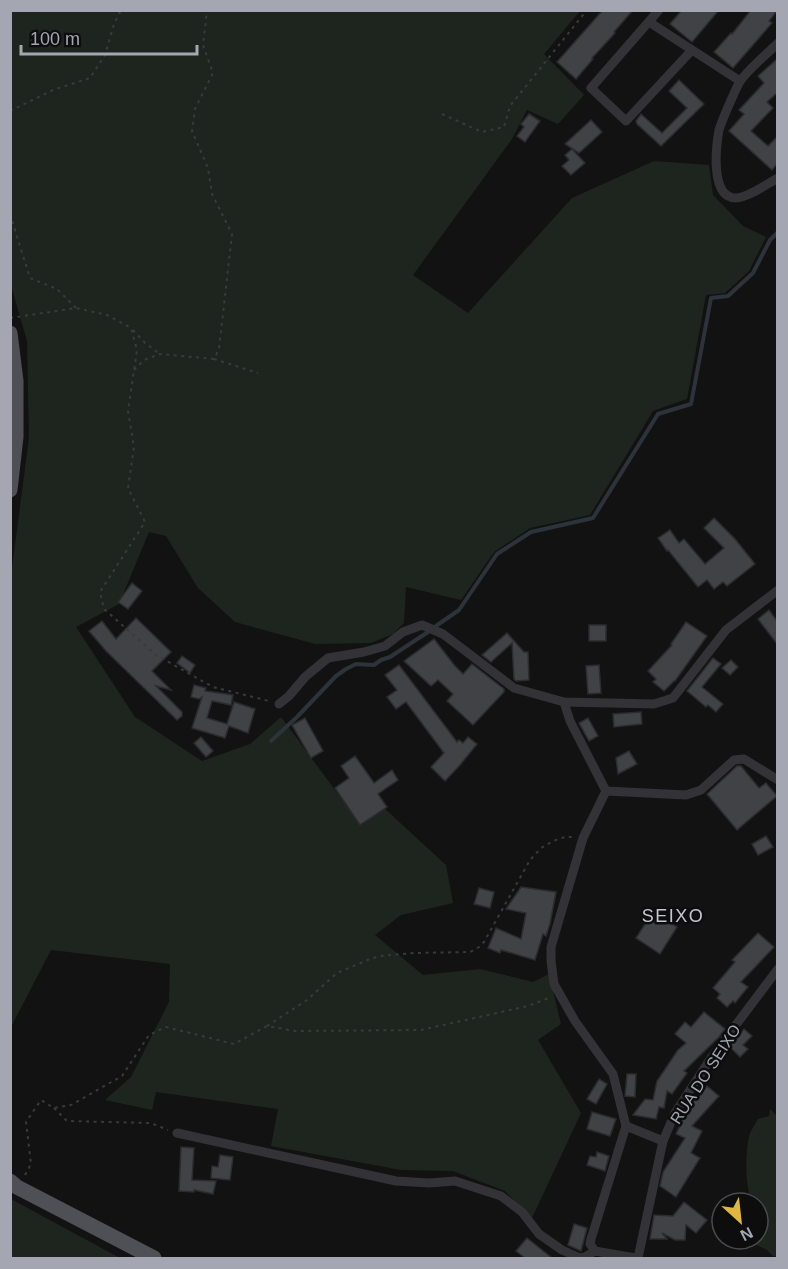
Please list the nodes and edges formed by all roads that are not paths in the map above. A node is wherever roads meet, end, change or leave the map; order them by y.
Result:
1 (659, 10) edge
2 (649, 22) junction
3 (777, 44) edge
4 (692, 50) junction
5 (740, 81) junction
6 (777, 178) edge
7 (10, 333) edge
8 (10, 490) edge
9 (777, 590) edge
10 (564, 702) junction
11 (279, 704) road end
12 (777, 780) edge
13 (606, 791) junction
14 (777, 969) edge
15 (626, 1126) junction
16 (177, 1133) road end
17 (663, 1141) junction
18 (14, 1184) edge
19 (595, 1251) junction
20 (154, 1258) edge
21 (636, 1258) edge

1 - 2 street
2 - 4 street
2 - 4 street
3 - 5 street
4 - 5 street
5 - 6 street
7 - 8 main road
9 - 10 street
10 - 11 street
10 - 13 street
12 - 13 street
13 - 15 street
14 - 17 street, RUA DO SEIXO
15 - 17 street
15 - 19 street
16 - 19 street
17 - 21 street, RUA DO SEIXO
18 - 20 main road
19 - 21 street

